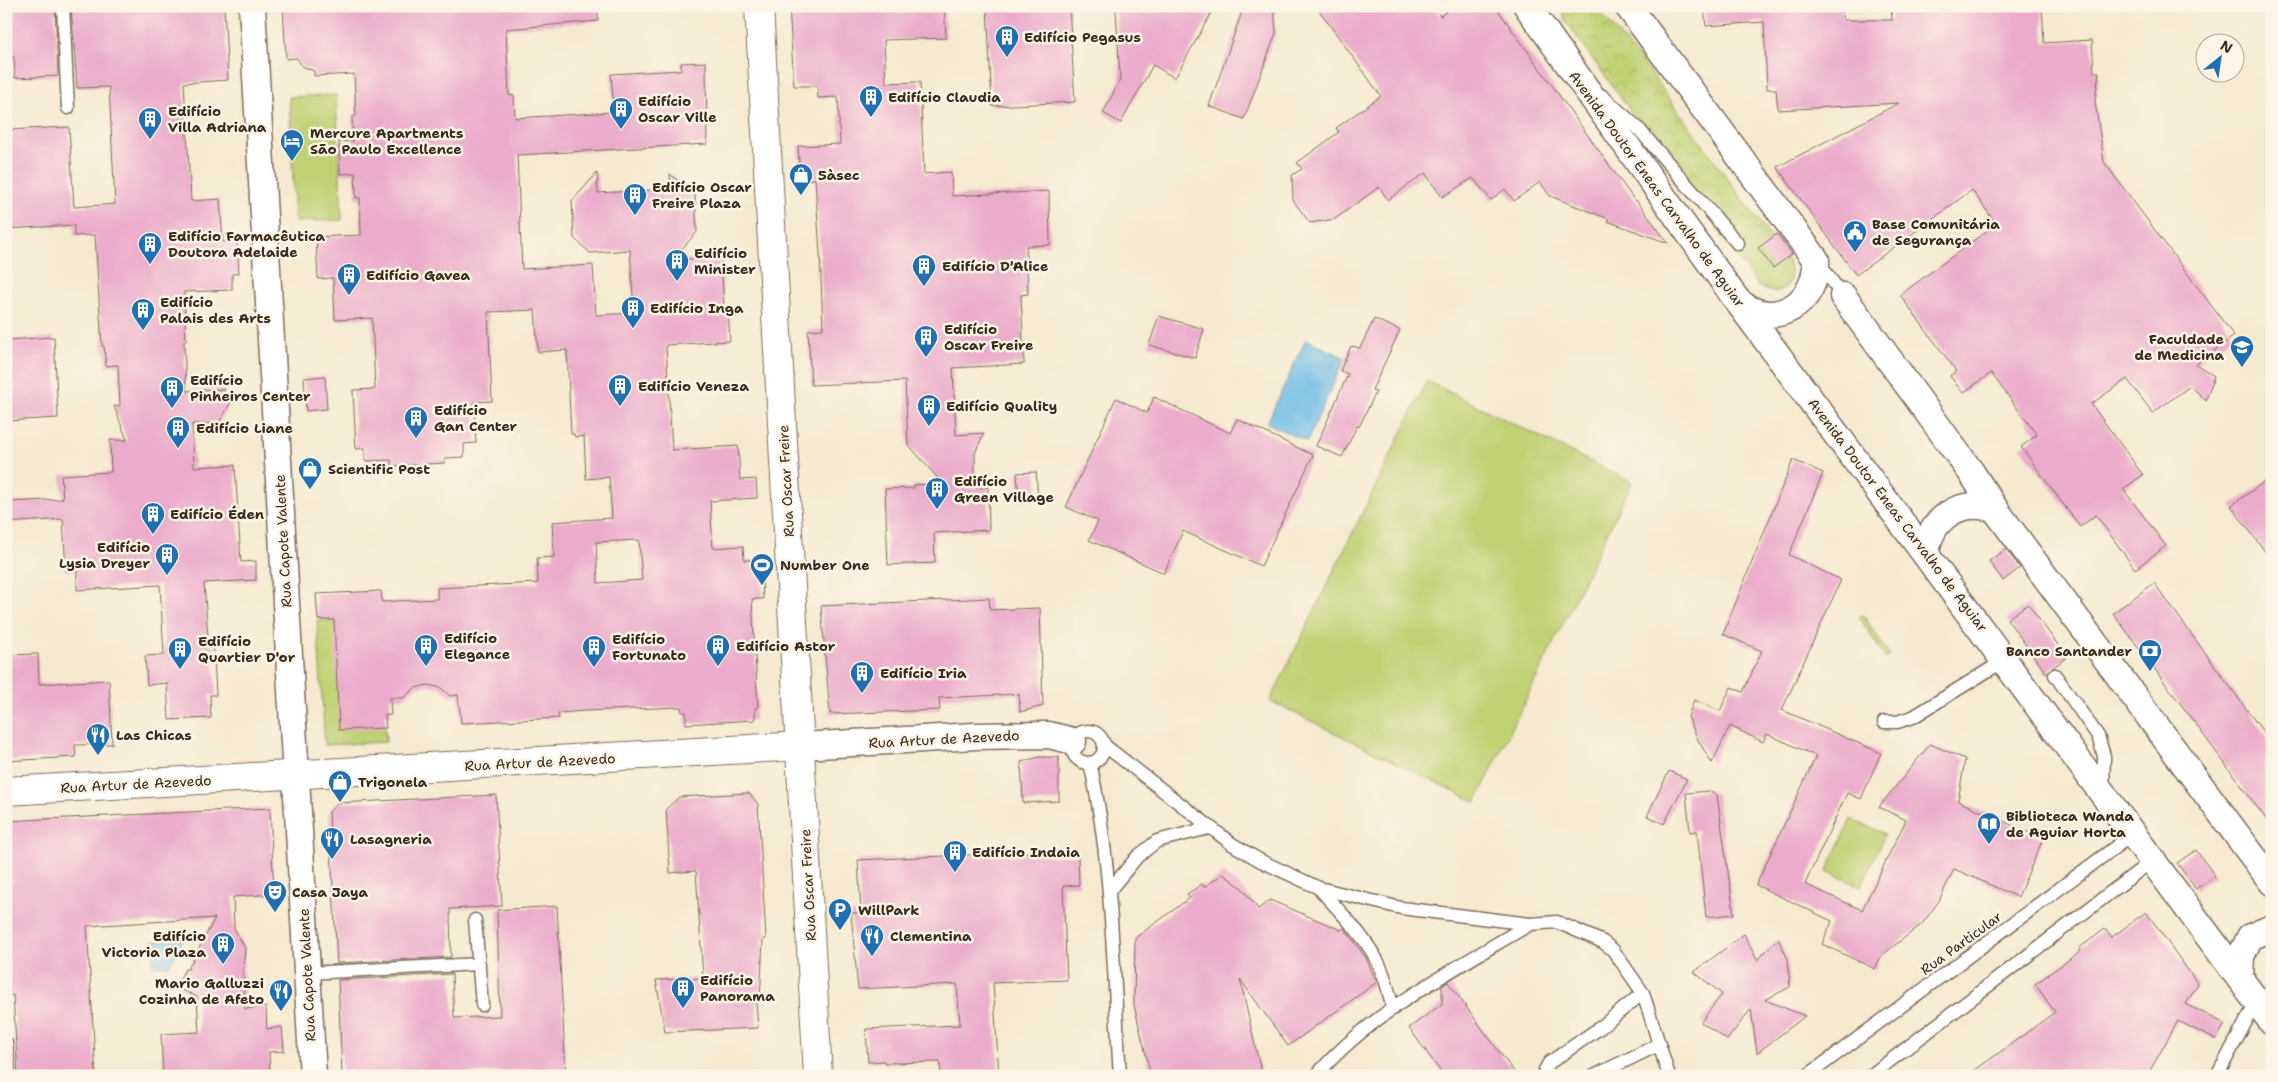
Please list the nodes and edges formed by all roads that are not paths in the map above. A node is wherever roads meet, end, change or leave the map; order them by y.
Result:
1 (63, 6) edge
2 (252, 6) edge
3 (760, 6) edge
4 (1527, 6) edge
5 (1546, 6) edge
6 (1628, 6) edge
7 (1547, 35) junction
8 (1580, 82) junction
9 (68, 108) dead end
10 (1738, 244) dead end
11 (1816, 260) junction
12 (1843, 296) joint
13 (1736, 299) junction
14 (1996, 509) junction
15 (1926, 555) junction
16 (2005, 660) junction
17 (2055, 674) dead end
18 (1884, 722) dead end
19 (1073, 741) junction
20 (1104, 745) junction
21 (801, 746) junction
22 (1090, 763) junction
23 (297, 775) junction
24 (6, 791) edge
25 (2103, 793) junction
26 (1210, 828) junction
27 (2133, 834) junction
28 (2153, 860) junction
29 (2272, 882) edge
30 (1319, 888) junction
31 (1109, 890) junction
32 (475, 920) dead end
33 (1530, 924) junction
34 (2272, 928) edge
35 (479, 964) junction
36 (307, 973) junction
37 (2240, 979) junction
38 (1643, 993) junction
39 (482, 1004) dead end
40 (2264, 1004) edge
41 (1392, 1009) junction
42 (2272, 1022) edge
43 (6, 1043) edge
44 (1660, 1044) junction
45 (6, 1051) edge
46 (9, 1076) edge
47 (313, 1076) edge
48 (818, 1076) edge
49 (1120, 1076) edge
50 (1316, 1076) edge
51 (1546, 1076) edge
52 (1594, 1076) edge
53 (1669, 1076) edge
54 (1807, 1076) edge
55 (1870, 1076) edge
56 (2217, 1076) edge

1 - 9 lane
2 - 23 street, Rua Capote Valente
3 - 21 street, Rua Oscar Freire
4 - 7 street, Avenida Doutor Eneas Carvalho de Aguiar
5 - 7 street
6 - 11 street
7 - 8 street, Avenida Doutor Eneas Carvalho de Aguiar
8 - 10 lane
8 - 13 street, Avenida Doutor Eneas Carvalho de Aguiar
11 - 12 lane
11 - 13 street
12 - 14 street
13 - 15 street, Avenida Doutor Eneas Carvalho de Aguiar
14 - 15 street
14 - 29 street
15 - 16 street, Avenida Doutor Eneas Carvalho de Aguiar
16 - 18 lane
16 - 25 street, Avenida Doutor Eneas Carvalho de Aguiar
17 - 25 lane
19 - 20 lane
19 - 21 street, Rua Artur de Azevedo
19 - 22 lane
20 - 22 lane
20 - 26 lane
21 - 23 street, Rua Artur de Azevedo
21 - 48 street, Rua Oscar Freire
22 - 31 lane
23 - 24 street, Rua Artur de Azevedo
23 - 36 street, Rua Capote Valente
25 - 27 street, Avenida Doutor Eneas Carvalho de Aguiar
26 - 30 lane
26 - 31 lane
27 - 28 street, Avenida Doutor Eneas Carvalho de Aguiar
27 - 54 lane, Rua Particular
28 - 37 street, Avenida Doutor Eneas Carvalho de Aguiar
28 - 55 lane
30 - 33 lane
30 - 41 lane
31 - 49 lane
32 - 35 lane
33 - 38 lane
33 - 41 lane
34 - 37 street
35 - 36 lane
35 - 39 lane
36 - 47 street, Rua Capote Valente
37 - 40 street, Avenida Doutor Eneas Carvalho de Aguiar
38 - 44 lane
38 - 51 lane
40 - 42 street, Avenida Doutor Eneas Carvalho de Aguiar
40 - 56 lane
41 - 50 lane
43 - 45 lane
44 - 52 lane
44 - 53 lane
45 - 46 lane

